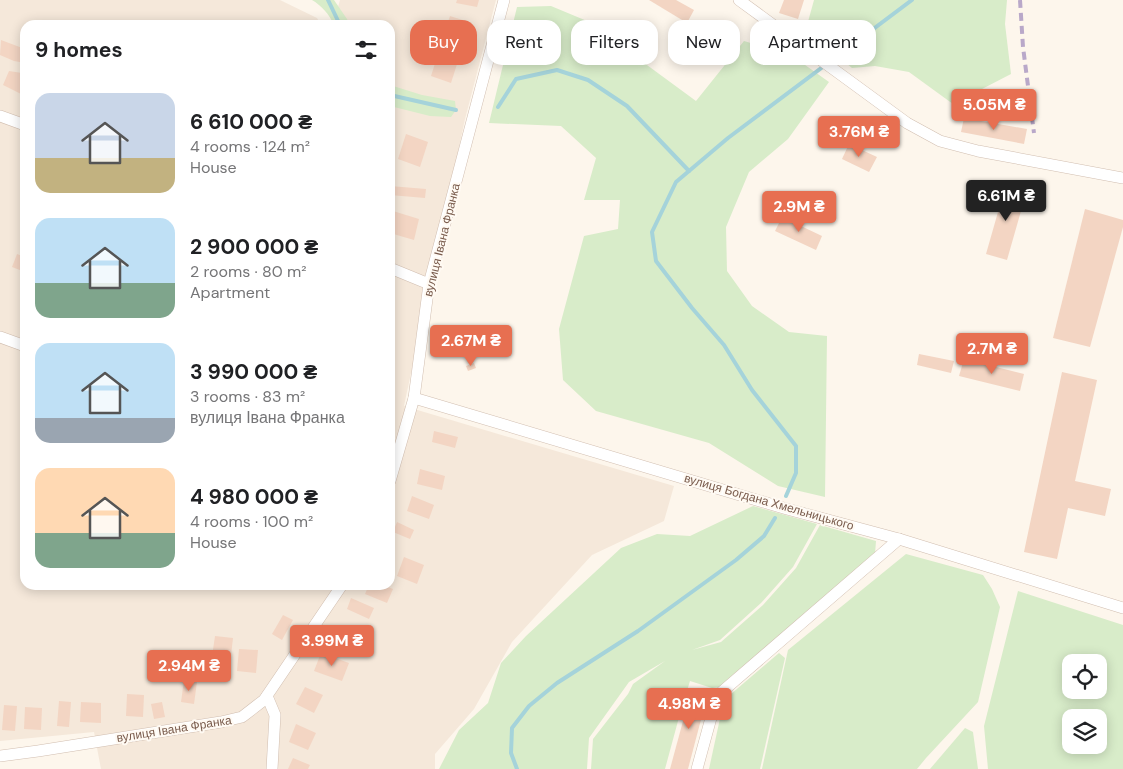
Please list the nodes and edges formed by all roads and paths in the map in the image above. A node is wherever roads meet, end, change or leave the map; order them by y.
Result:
1 (504, 0) edge
2 (739, 0) edge
3 (0, 116) edge
4 (20, 123) edge
5 (1123, 178) edge
6 (395, 270) edge
7 (429, 284) junction
8 (0, 337) edge
9 (20, 344) edge
10 (414, 398) junction
11 (395, 464) edge
12 (899, 539) junction
13 (339, 590) edge
14 (1123, 608) edge
15 (267, 696) junction
16 (0, 756) edge
17 (272, 769) edge
18 (697, 769) edge

1 - 7 street, вулиця Івана Франка
2 - 5 street
3 - 4 street
6 - 7 street
7 - 10 street, вулиця Івана Франка
8 - 9 street
10 - 11 street, вулиця Івана Франка
10 - 12 street, вулиця Богдана Хмельницького
12 - 14 street, вулиця Богдана Хмельницького
12 - 18 street
13 - 15 street, вулиця Івана Франка
15 - 16 street, вулиця Івана Франка
15 - 17 street

